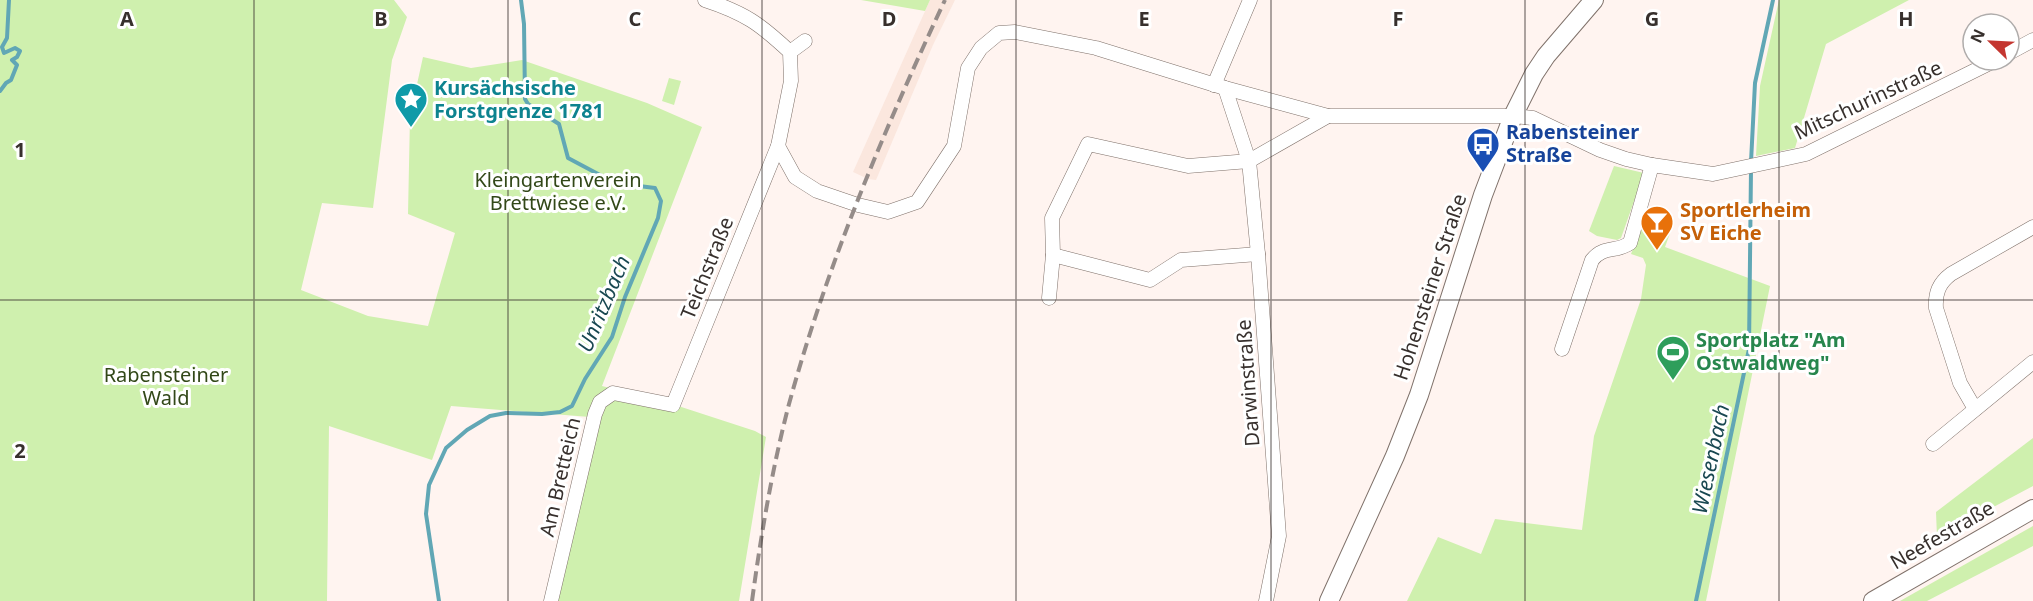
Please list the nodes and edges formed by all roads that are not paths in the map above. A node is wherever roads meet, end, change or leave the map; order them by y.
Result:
1 (705, 0) edge
2 (1250, 0) edge
3 (1594, 0) edge
4 (805, 41) dead end
5 (790, 52) junction
6 (1972, 72) edge
7 (1220, 87) junction
8 (1328, 116) junction
9 (1513, 116) junction
10 (778, 147) junction
11 (1249, 161) junction
12 (1652, 165) junction
13 (2033, 227) edge
14 (1258, 254) junction
15 (1053, 255) junction
16 (1049, 298) dead end
17 (1562, 349) dead end
18 (2033, 362) edge
19 (673, 405) joint
20 (1975, 409) junction
21 (1933, 444) dead end
22 (2033, 509) edge
23 (551, 601) edge
24 (1266, 601) edge
25 (1329, 601) edge
26 (1873, 601) edge

1 - 5 street
2 - 7 street
3 - 9 main road, Hohensteiner Straße
4 - 5 street
5 - 10 street
6 - 12 street, Mitschurinstraße
7 - 8 street
7 - 10 street
7 - 11 street, Darwinstraße
8 - 9 street
8 - 11 street
9 - 12 street, Mitschurinstraße
9 - 25 main road, Hohensteiner Straße
10 - 19 street, Teichstraße
11 - 14 street, Darwinstraße
11 - 15 street
12 - 17 street
13 - 20 street
14 - 15 street
14 - 24 street, Darwinstraße
15 - 16 street
18 - 20 street
19 - 23 street, Am Bretteich
20 - 21 street
22 - 26 main road, Neefestraße

